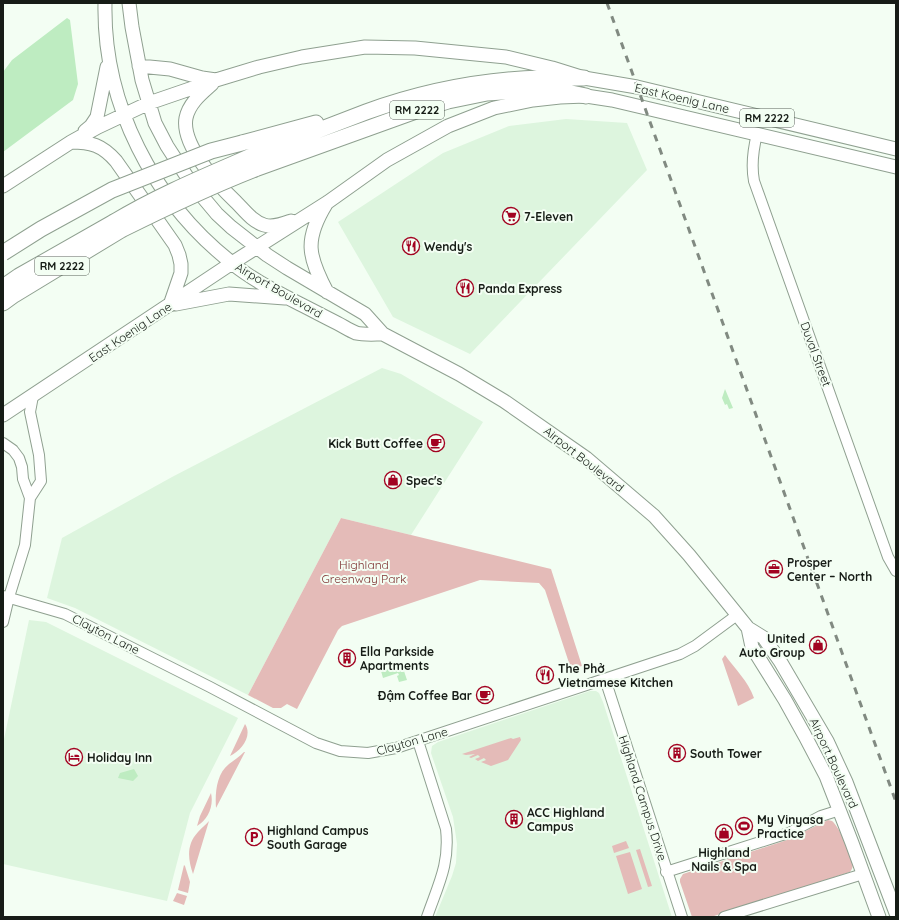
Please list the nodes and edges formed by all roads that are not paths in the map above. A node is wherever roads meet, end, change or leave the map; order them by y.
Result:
1 (105, 3) edge
2 (129, 3) edge
3 (108, 59) junction
4 (139, 66) junction
5 (584, 78) junction
6 (216, 80) junction
7 (586, 96) junction
8 (149, 103) junction
9 (366, 112) junction
10 (124, 115) junction
11 (756, 134) junction
12 (71, 142) junction
13 (896, 149) edge
14 (252, 163) junction
15 (896, 168) edge
16 (3, 186) edge
17 (328, 202) junction
18 (118, 226) junction
19 (256, 248) junction
20 (3, 253) edge
21 (232, 264) junction
22 (3, 287) edge
23 (327, 292) junction
24 (289, 298) junction
25 (3, 303) edge
26 (170, 305) junction
27 (383, 334) junction
28 (33, 396) junction
29 (3, 415) edge
30 (3, 443) edge
31 (30, 498) junction
32 (896, 571) edge
33 (6, 597) edge
34 (737, 615) junction
35 (3, 622) edge
36 (748, 628) junction
37 (605, 679) junction
38 (418, 741) junction
39 (840, 810) junction
40 (864, 827) junction
41 (666, 872) junction
42 (863, 874) junction
43 (896, 913) edge
44 (427, 917) edge
45 (682, 917) edge
46 (724, 917) edge
47 (879, 917) edge

1 - 3 main road, Airport Boulevard
2 - 4 main road, Airport Boulevard
3 - 10 main road, Airport Boulevard
3 - 12 main road
4 - 6 main road
4 - 8 main road, Airport Boulevard
5 - 6 main road, East Koenig Lane
5 - 9 highway, RM 2222
5 - 13 main road, East Koenig Lane / RM 2222
6 - 8 main road, East Koenig Lane
6 - 17 main road
7 - 11 main road, East Koenig Lane / RM 2222
7 - 14 highway, RM 2222
7 - 17 main road, East Koenig Lane
8 - 10 main road
8 - 19 main road, Airport Boulevard
9 - 14 highway, RM 2222
9 - 20 highway, bridge
10 - 12 main road
10 - 21 main road, Airport Boulevard
11 - 15 main road, East Koenig Lane / RM 2222
11 - 32 street, Duval Street
12 - 16 main road
12 - 26 main road
14 - 18 highway, RM 2222, bridge
17 - 19 main road, East Koenig Lane
17 - 23 main road
18 - 22 highway, RM 2222
18 - 25 highway, RM 2222
19 - 21 main road, East Koenig Lane
19 - 23 main road, Airport Boulevard
21 - 24 main road, Airport Boulevard
21 - 26 main road, East Koenig Lane
23 - 27 main road, Airport Boulevard
24 - 26 main road
24 - 27 main road, Airport Boulevard
26 - 28 main road, East Koenig Lane
27 - 34 main road, Airport Boulevard
28 - 29 main road, East Koenig Lane
28 - 31 street
30 - 31 street
31 - 33 street
33 - 35 street
33 - 38 street, Clayton Lane
34 - 36 main road, Airport Boulevard
34 - 37 street, Clayton Lane
36 - 39 main road, Airport Boulevard
36 - 40 main road, Airport Boulevard
37 - 38 street, Clayton Lane
37 - 41 street, Highland Campus Drive
38 - 44 street
39 - 40 main road
39 - 41 street
39 - 42 main road, Airport Boulevard
40 - 43 main road, Airport Boulevard
41 - 45 street, Highland Campus Drive
42 - 46 street
42 - 47 main road, Airport Boulevard

